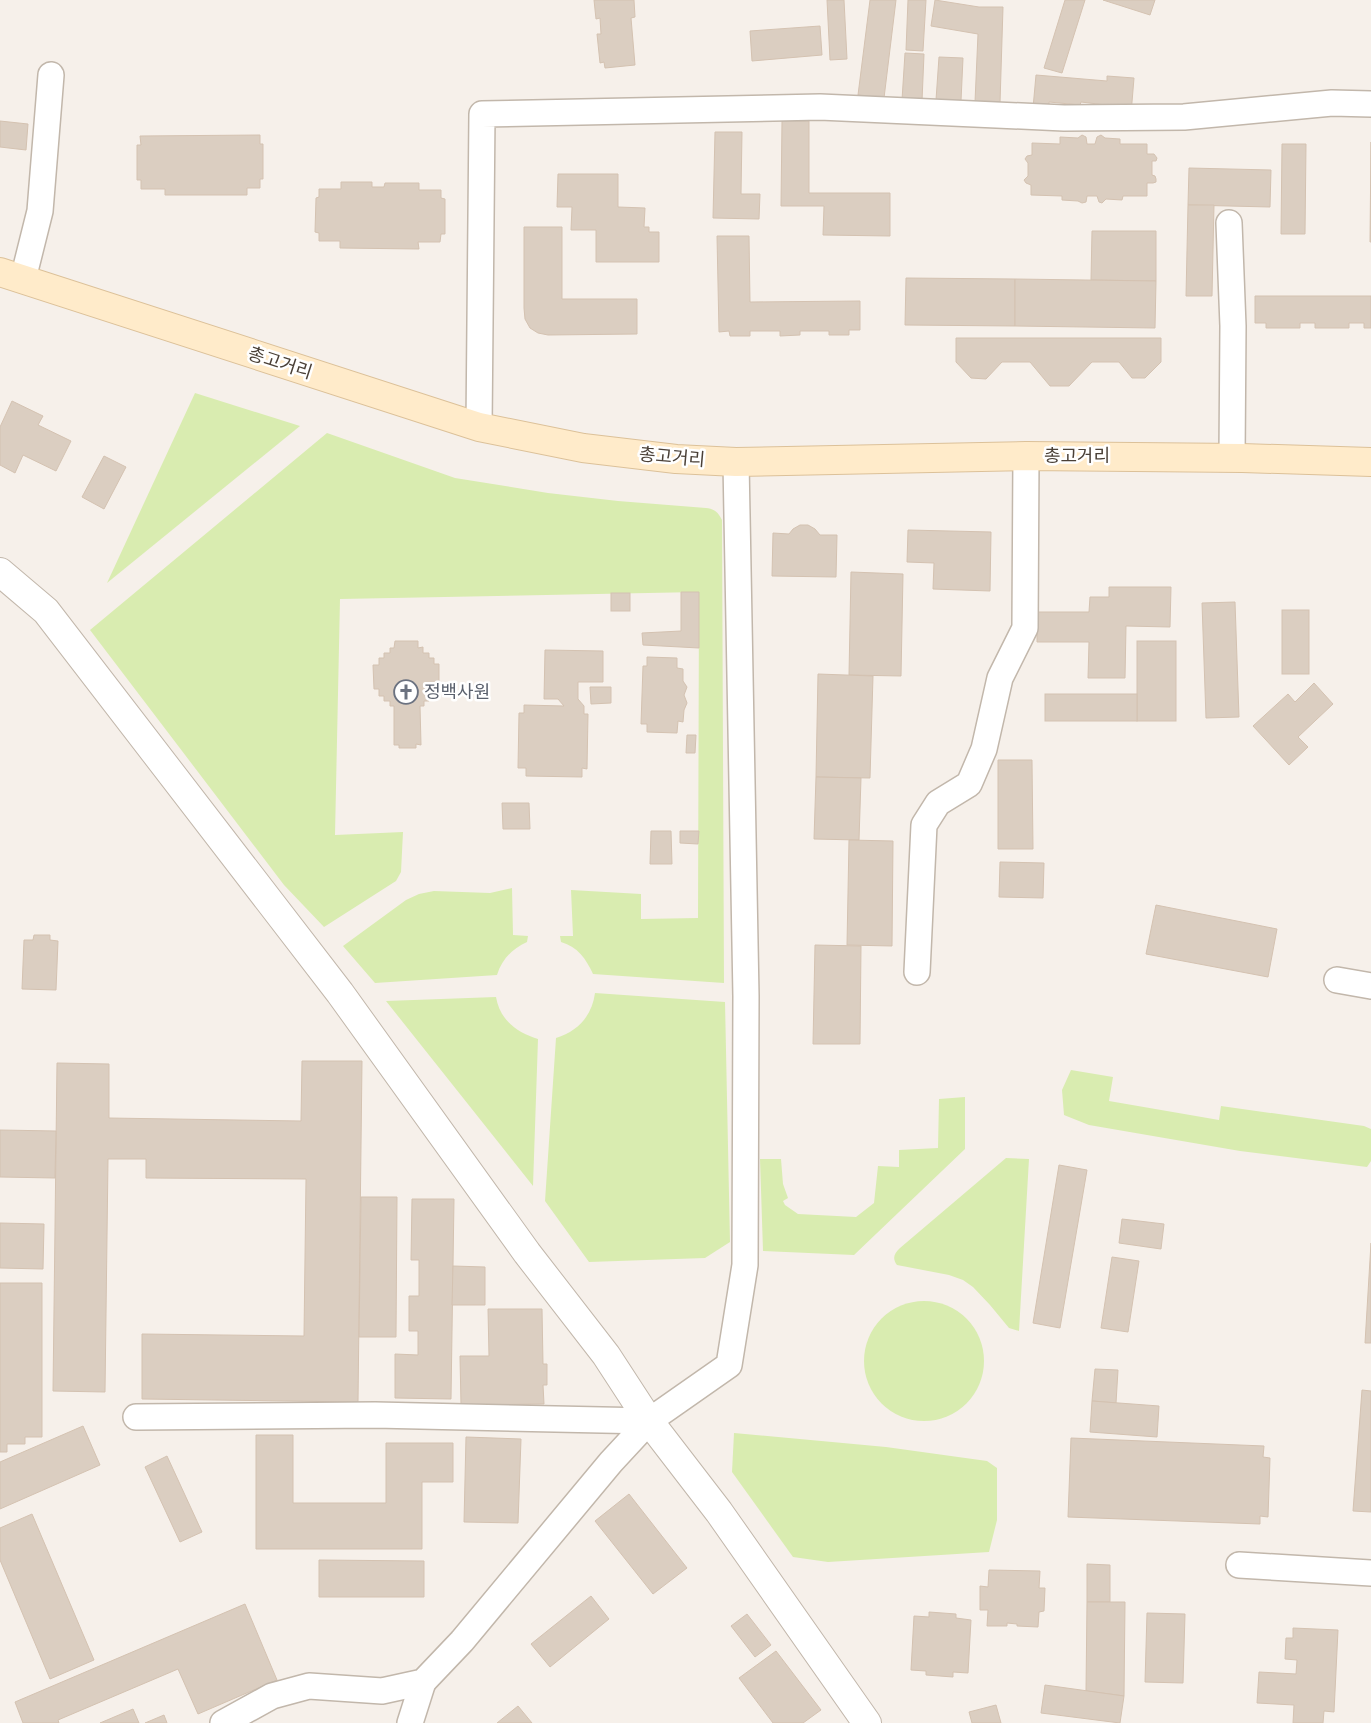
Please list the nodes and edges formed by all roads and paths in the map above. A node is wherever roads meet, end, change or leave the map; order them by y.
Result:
1 (51, 75) dead end
2 (1371, 104) edge
3 (1229, 223) dead end
4 (12, 276) edge
5 (479, 427) junction
6 (1026, 456) junction
7 (1232, 458) junction
8 (736, 462) junction
9 (1371, 462) edge
10 (0, 572) edge
11 (917, 972) dead end
12 (1337, 980) dead end
13 (1371, 986) edge
14 (136, 1417) dead end
15 (649, 1421) junction
16 (1239, 1565) dead end
17 (1371, 1573) edge
18 (423, 1682) junction
19 (223, 1723) edge
20 (410, 1723) edge
21 (867, 1723) edge

1 - 4 street
2 - 5 street
3 - 7 street
4 - 5 main road, 총고거리
5 - 8 main road, 총고거리
6 - 7 main road, 총고거리
6 - 8 main road, 총고거리
6 - 11 street
7 - 9 main road, 총고거리
8 - 15 street
10 - 15 street
12 - 13 street
14 - 15 street
15 - 18 street
15 - 21 street
16 - 17 street
18 - 19 street
18 - 20 street

